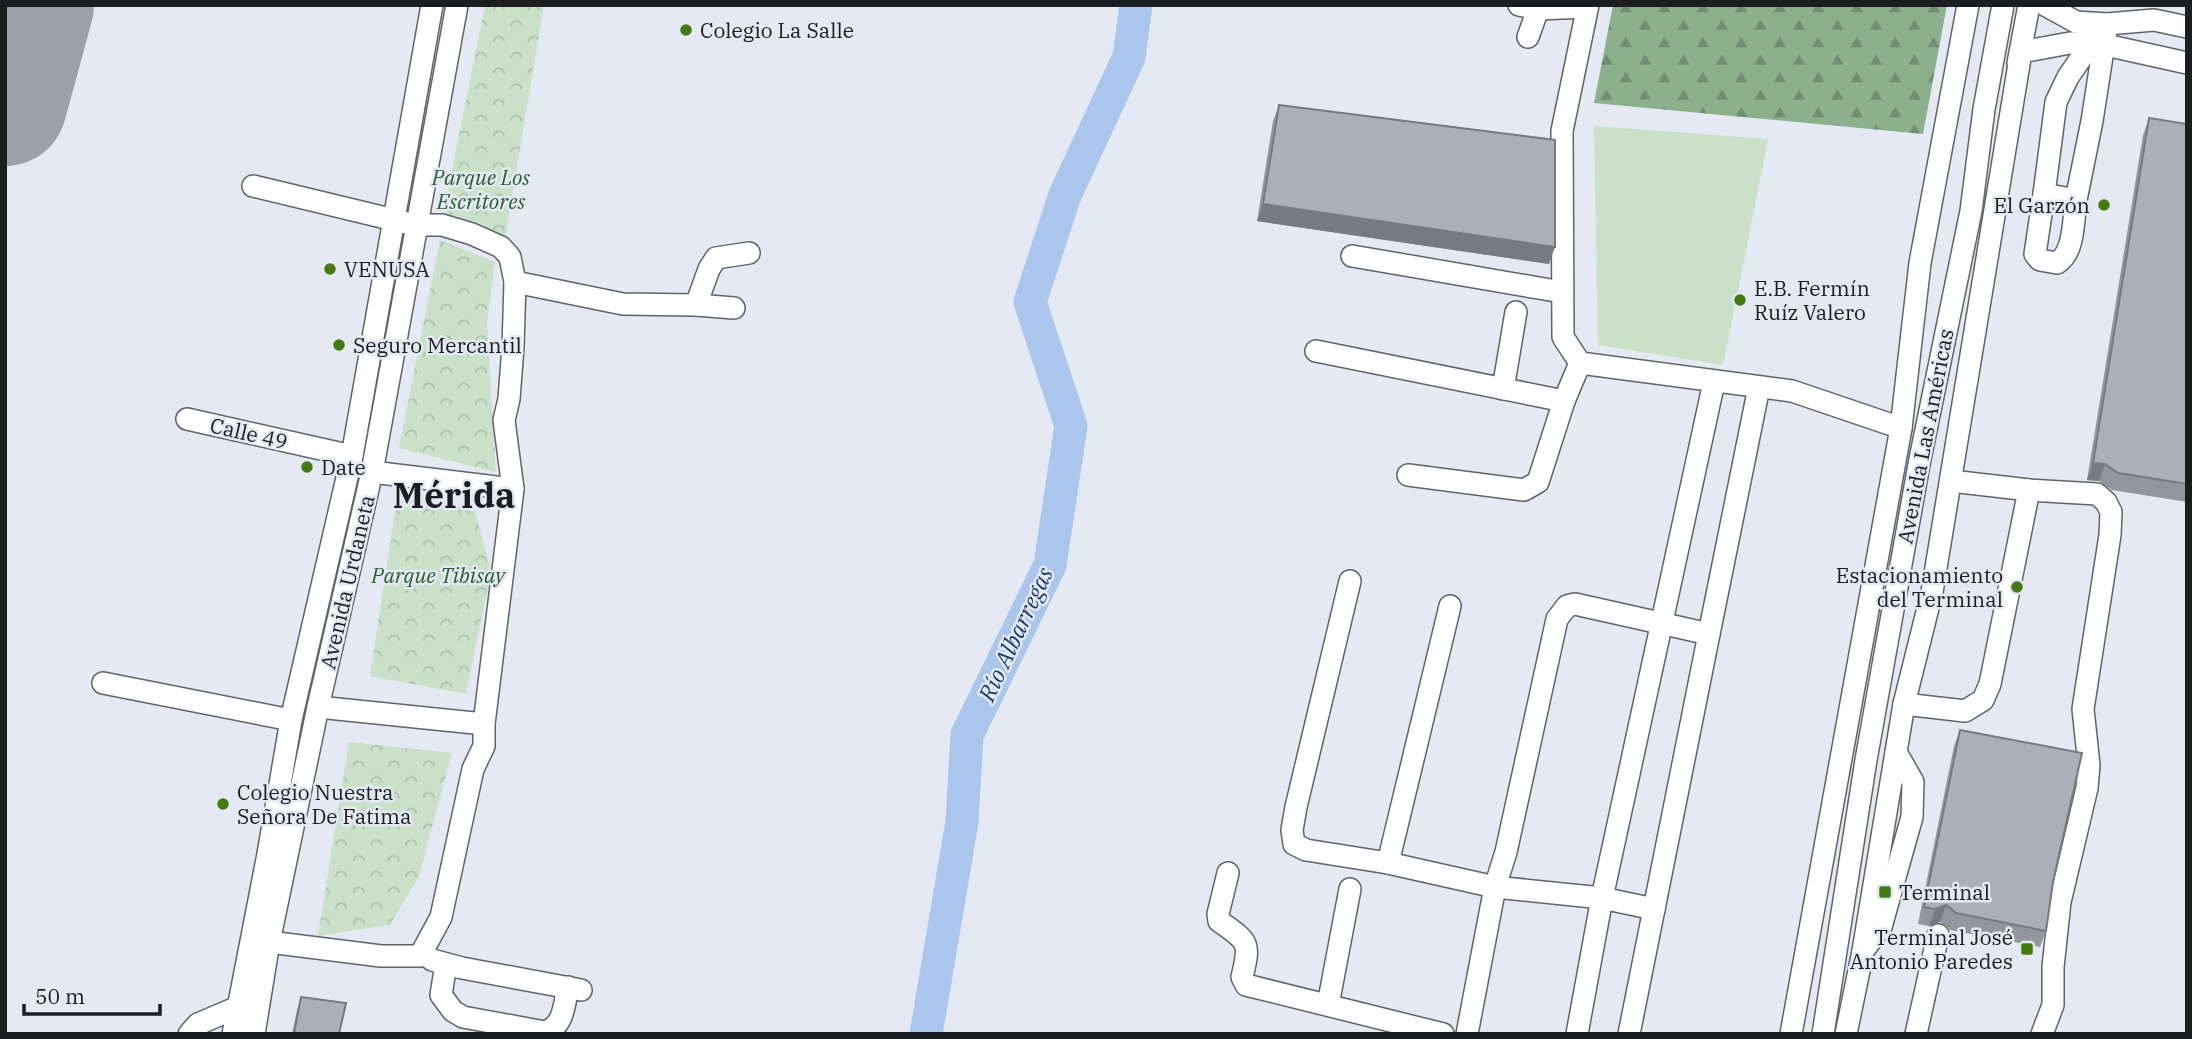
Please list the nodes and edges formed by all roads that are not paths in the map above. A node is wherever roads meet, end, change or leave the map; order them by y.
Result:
1 (432, 5) edge
2 (457, 5) edge
3 (1968, 5) edge
4 (2003, 5) edge
5 (2029, 5) edge
6 (2045, 5) edge
7 (1588, 6) edge
8 (1529, 7) edge
9 (2187, 27) edge
10 (1528, 37) dead end
11 (2101, 37) junction
12 (2021, 52) junction
13 (2187, 63) edge
14 (253, 186) dead end
15 (2044, 194) junction
16 (2076, 200) junction
17 (1971, 211) junction
18 (405, 222) junction
19 (749, 253) dead end
20 (1352, 256) dead end
21 (515, 282) junction
22 (1562, 292) junction
23 (696, 305) junction
24 (734, 309) dead end
25 (1516, 312) dead end
26 (1316, 351) dead end
27 (1580, 363) junction
28 (1936, 371) junction
29 (1714, 382) junction
30 (1759, 387) junction
31 (1503, 389) junction
32 (1564, 401) junction
33 (187, 419) dead end
34 (1901, 428) junction
35 (1956, 434) junction
36 (352, 456) junction
37 (372, 472) junction
38 (1408, 475) dead end
39 (1951, 481) junction
40 (513, 489) junction
41 (2029, 490) junction
42 (1350, 581) dead end
43 (1450, 606) dead end
44 (1661, 623) junction
45 (1709, 634) junction
46 (103, 683) dead end
47 (1905, 704) junction
48 (318, 707) junction
49 (291, 720) junction
50 (484, 724) junction
51 (1388, 863) junction
52 (1228, 873) dead end
53 (1495, 887) junction
54 (1350, 889) dead end
55 (1602, 898) junction
56 (1654, 909) junction
57 (1938, 935) dead end
58 (270, 942) junction
59 (420, 956) junction
60 (446, 964) junction
61 (1328, 1005) junction
62 (238, 1007) junction
63 (526, 1031) edge
64 (189, 1034) edge
65 (233, 1034) edge
66 (254, 1034) edge
67 (1443, 1034) edge
68 (1467, 1034) edge
69 (1577, 1034) edge
70 (1629, 1034) edge
71 (1791, 1034) edge
72 (1823, 1034) edge
73 (1846, 1034) edge
74 (1916, 1034) edge
75 (2042, 1034) edge

1 - 18 street, Avenida Urdaneta
2 - 18 street, Avenida Urdaneta
3 - 34 street, Avenida Las Américas
4 - 17 street, Avenida Las Américas
5 - 12 street
6 - 11 street
7 - 8 street
7 - 22 street
8 - 10 street
9 - 11 street
11 - 12 street
11 - 13 street
11 - 15 street
11 - 16 street
12 - 17 street
12 - 35 street
14 - 18 street
15 - 16 street
15 - 16 street
17 - 28 street, Avenida Las Américas
18 - 21 street
18 - 36 street, Avenida Urdaneta
18 - 37 street, Avenida Urdaneta
19 - 23 street
20 - 22 street
21 - 23 street
21 - 40 street
22 - 27 street
23 - 24 street
25 - 31 street
26 - 31 street
27 - 29 street
27 - 32 street
28 - 35 street
28 - 72 street, Avenida Las Américas
29 - 30 street
29 - 44 street
30 - 34 street
30 - 45 street
31 - 32 street
32 - 38 street
33 - 36 street, Calle 49
34 - 71 street, Avenida Las Américas
35 - 39 street
36 - 49 street, Avenida Urdaneta
37 - 40 street
37 - 48 street, Avenida Urdaneta
39 - 41 street
39 - 47 street
40 - 50 street
41 - 47 street
41 - 75 street
42 - 51 street
43 - 51 street
44 - 45 street
44 - 53 street
44 - 55 street
45 - 56 street
46 - 49 street
47 - 73 street
48 - 50 street
48 - 58 street, Avenida Urdaneta
49 - 62 street, Avenida Urdaneta
50 - 59 street
51 - 53 street
52 - 61 street
53 - 55 street
53 - 68 street
54 - 61 street
55 - 56 street
55 - 69 street
56 - 70 street
57 - 74 street
58 - 59 street
58 - 66 street, Avenida Urdaneta
59 - 60 street
60 - 63 street
60 - 63 street
61 - 67 street
62 - 64 street
62 - 65 street, Avenida Urdaneta

